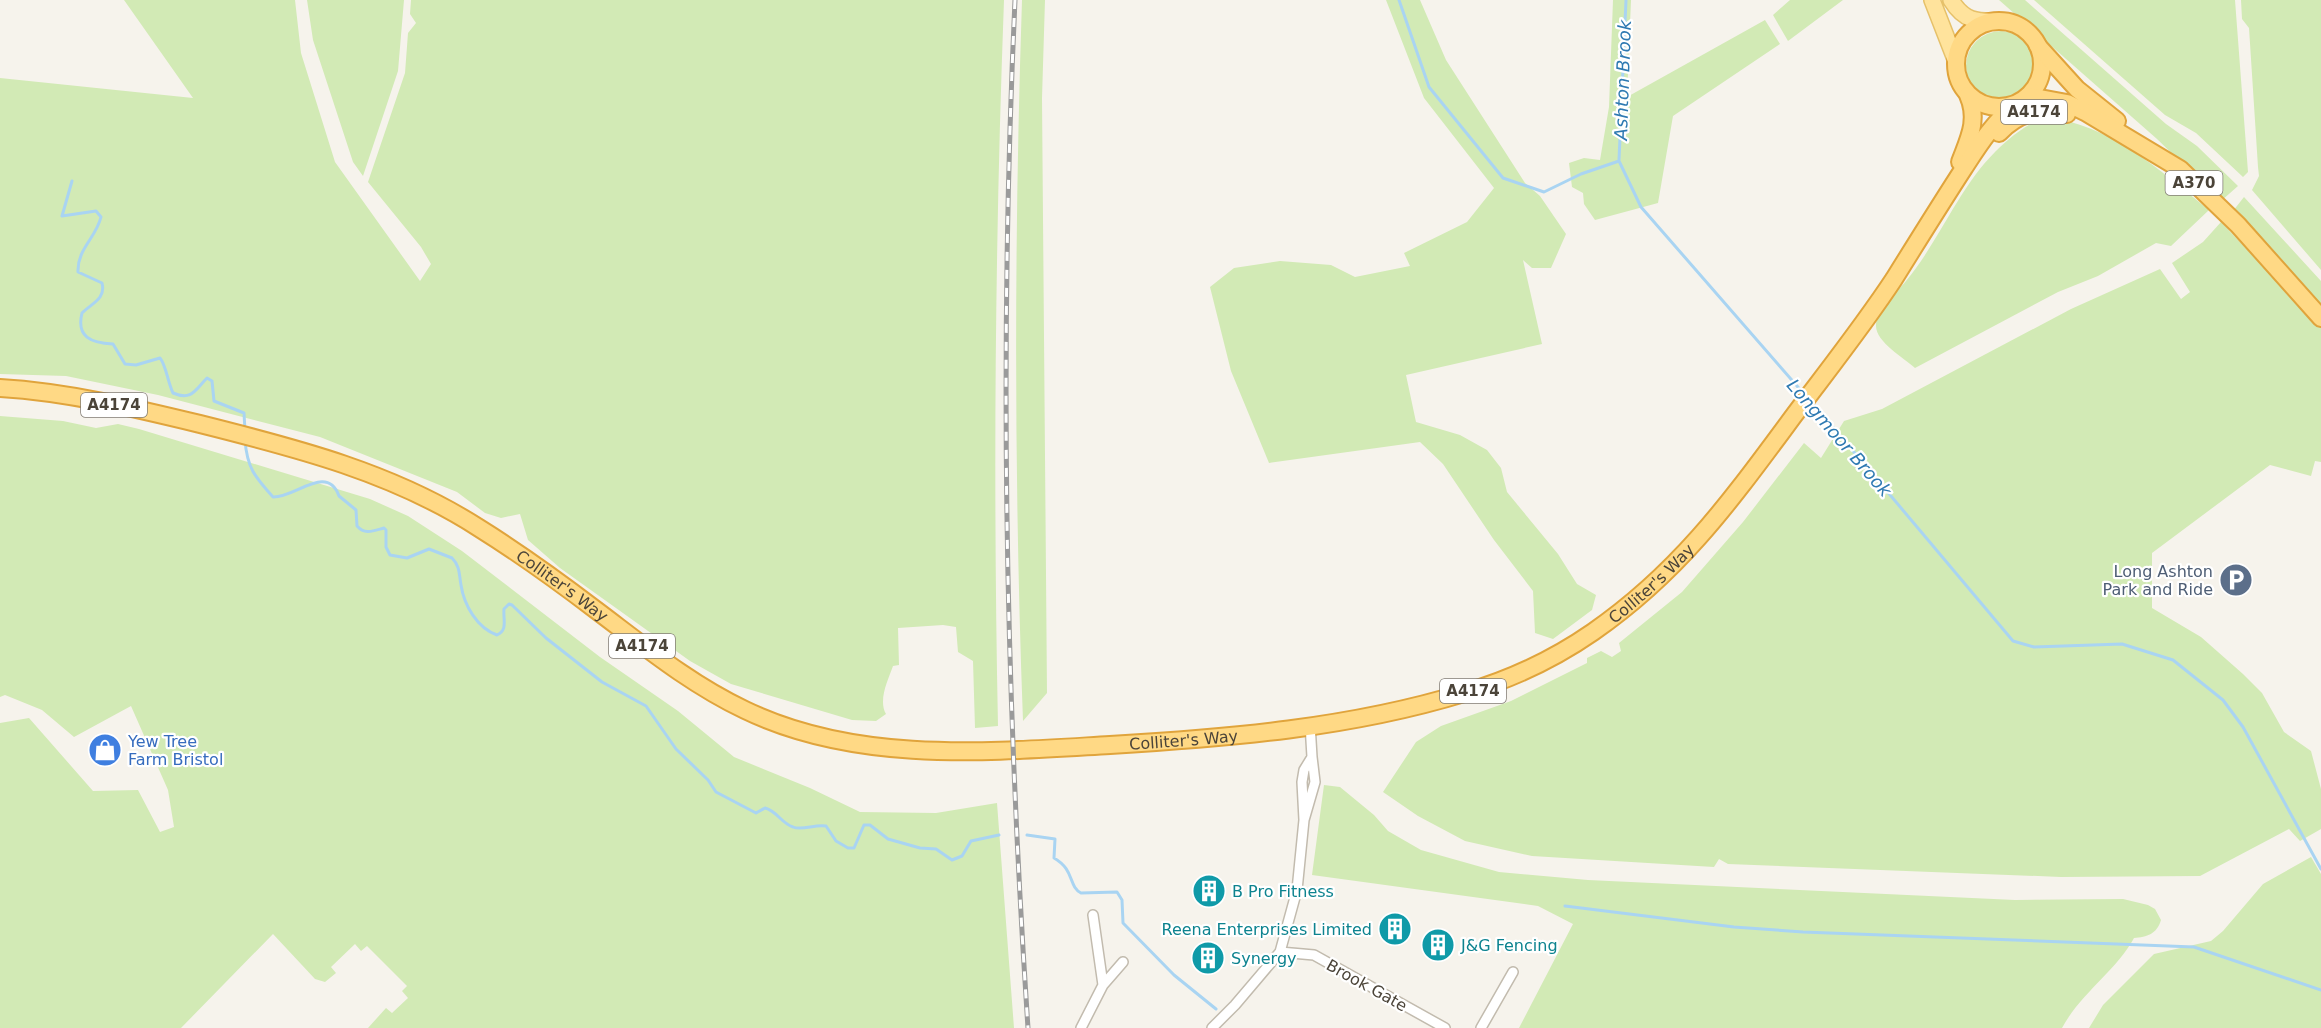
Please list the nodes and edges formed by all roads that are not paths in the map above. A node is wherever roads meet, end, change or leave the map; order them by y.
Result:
1 (1932, 0) edge
2 (1951, 0) edge
3 (1999, 21) junction
4 (2038, 46) junction
5 (1955, 59) junction
6 (1968, 95) junction
7 (2023, 100) junction
8 (2145, 147) junction
9 (1949, 191) junction
10 (2321, 318) edge
11 (0, 388) edge
12 (1310, 724) junction
13 (1093, 915) dead end
14 (1280, 952) junction
15 (1123, 962) dead end
16 (1513, 972) dead end
17 (1103, 985) junction
18 (1081, 1028) edge
19 (1212, 1028) edge
20 (1445, 1028) edge
21 (1481, 1028) edge

1 - 5 main road
2 - 3 main road
3 - 4 highway
3 - 5 highway
4 - 7 highway
4 - 8 highway, A370
5 - 6 highway
6 - 7 highway
6 - 9 highway, Colliter's Way
7 - 8 highway, A370
7 - 9 highway, Colliter's Way
8 - 9 highway, A4174
8 - 10 highway, A370
9 - 12 highway, Colliter's Way / A4174
11 - 12 highway, Colliter's Way / A4174
12 - 14 street
13 - 17 street
14 - 19 street
14 - 20 street, Brook Gate
15 - 17 street
16 - 21 street
17 - 18 street

